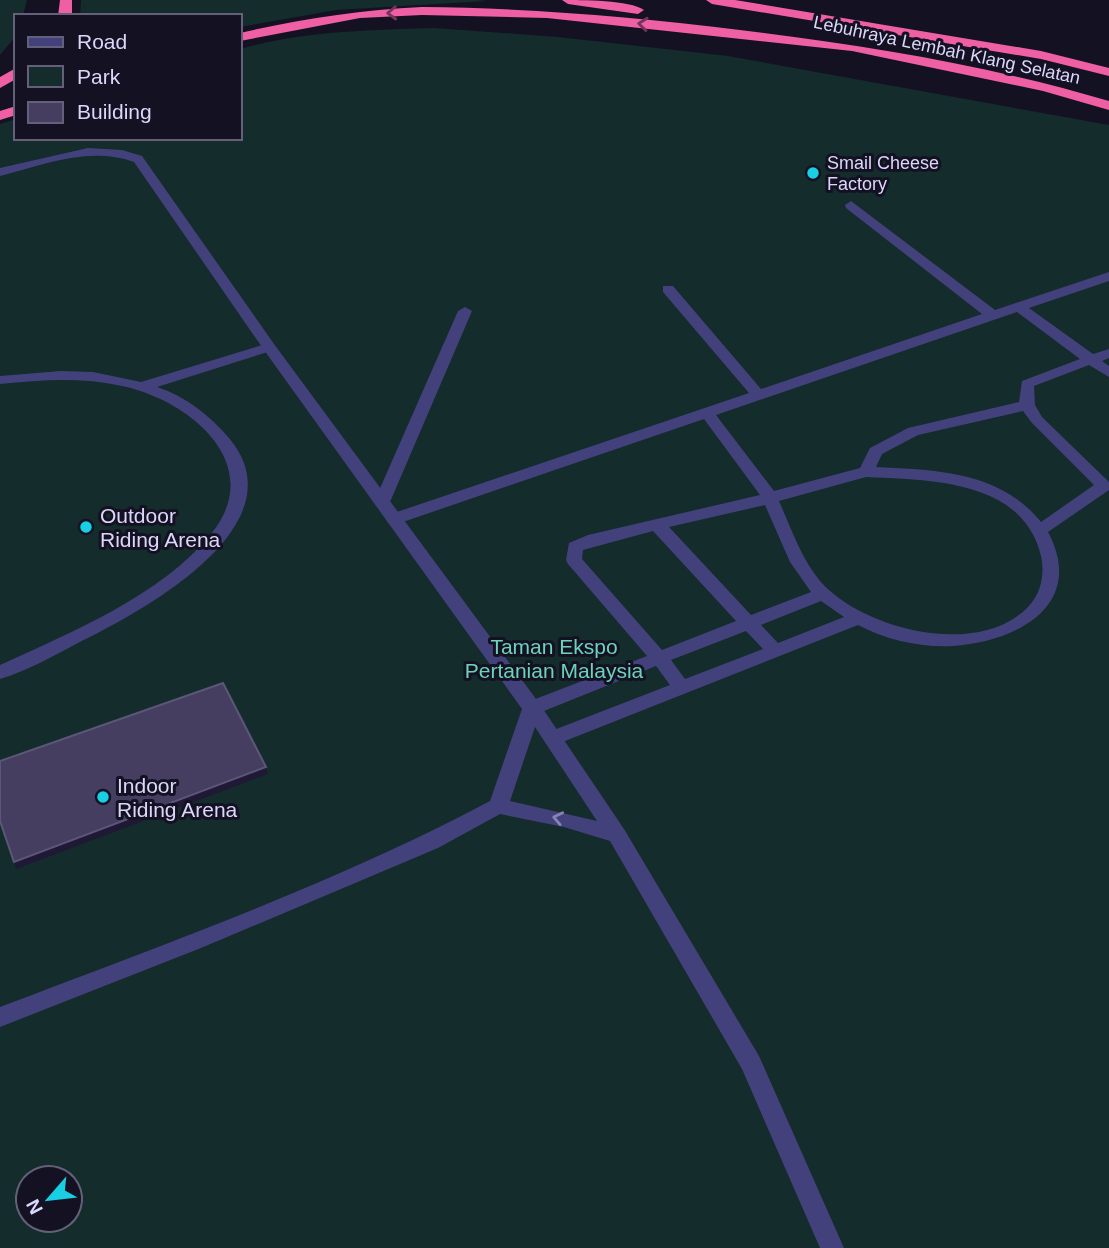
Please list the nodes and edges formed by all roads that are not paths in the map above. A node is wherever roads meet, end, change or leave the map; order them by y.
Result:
1 (568, 0) edge
2 (712, 0) edge
3 (757, 0) edge
4 (829, 18) junction
5 (242, 37) edge
6 (857, 48) junction
7 (1109, 72) edge
8 (1109, 106) edge
9 (0, 172) edge
10 (851, 205) dead end
11 (1109, 275) edge
12 (668, 289) dead end
13 (1018, 306) junction
14 (465, 311) dead end
15 (992, 315) junction
16 (269, 347) junction
17 (1109, 353) edge
18 (1089, 359) junction
19 (1109, 373) edge
20 (0, 380) edge
21 (143, 386) junction
22 (758, 395) junction
23 (1027, 405) junction
24 (707, 413) junction
25 (866, 472) junction
26 (1107, 487) edge
27 (770, 498) junction
28 (382, 502) junction
29 (394, 519) junction
30 (657, 525) junction
31 (1040, 530) junction
32 (822, 594) junction
33 (857, 619) junction
34 (751, 623) junction
35 (775, 651) junction
36 (661, 660) junction
37 (0, 672) edge
38 (682, 688) junction
39 (532, 708) junction
40 (553, 738) junction
41 (498, 806) junction
42 (617, 835) junction
43 (0, 1017) edge
44 (832, 1248) edge

1 - 6 highway, Lebuhraya Lembah Klang Selatan
2 - 4 highway, Lebuhraya Lembah Klang Selatan
3 - 4 highway
4 - 7 highway, Lebuhraya Lembah Klang Selatan
6 -> 5 highway
6 - 8 highway, Lebuhraya Lembah Klang Selatan
9 - 16 street
10 - 15 street
11 - 13 street
12 - 22 street
13 - 15 street
13 - 18 street
14 - 28 street
15 - 22 street
16 - 21 street
16 - 28 street
17 - 18 street
18 - 19 street
18 - 23 street
20 - 21 street
21 - 37 street
22 - 24 street
23 - 25 street
23 - 26 street
24 - 27 street
24 - 29 street
25 - 27 street
25 - 31 street
26 - 31 street
27 - 30 street
27 - 32 street
28 - 29 street
29 - 39 street
30 - 34 street
30 - 36 street
31 - 33 street
32 - 33 street
32 - 34 street
33 - 35 street
34 - 35 street
34 - 36 street
35 - 38 street
36 - 38 street
36 - 39 street
38 - 40 street
39 - 40 street
39 - 41 street
40 - 42 street
42 -> 41 street
41 - 43 street
42 - 44 street

